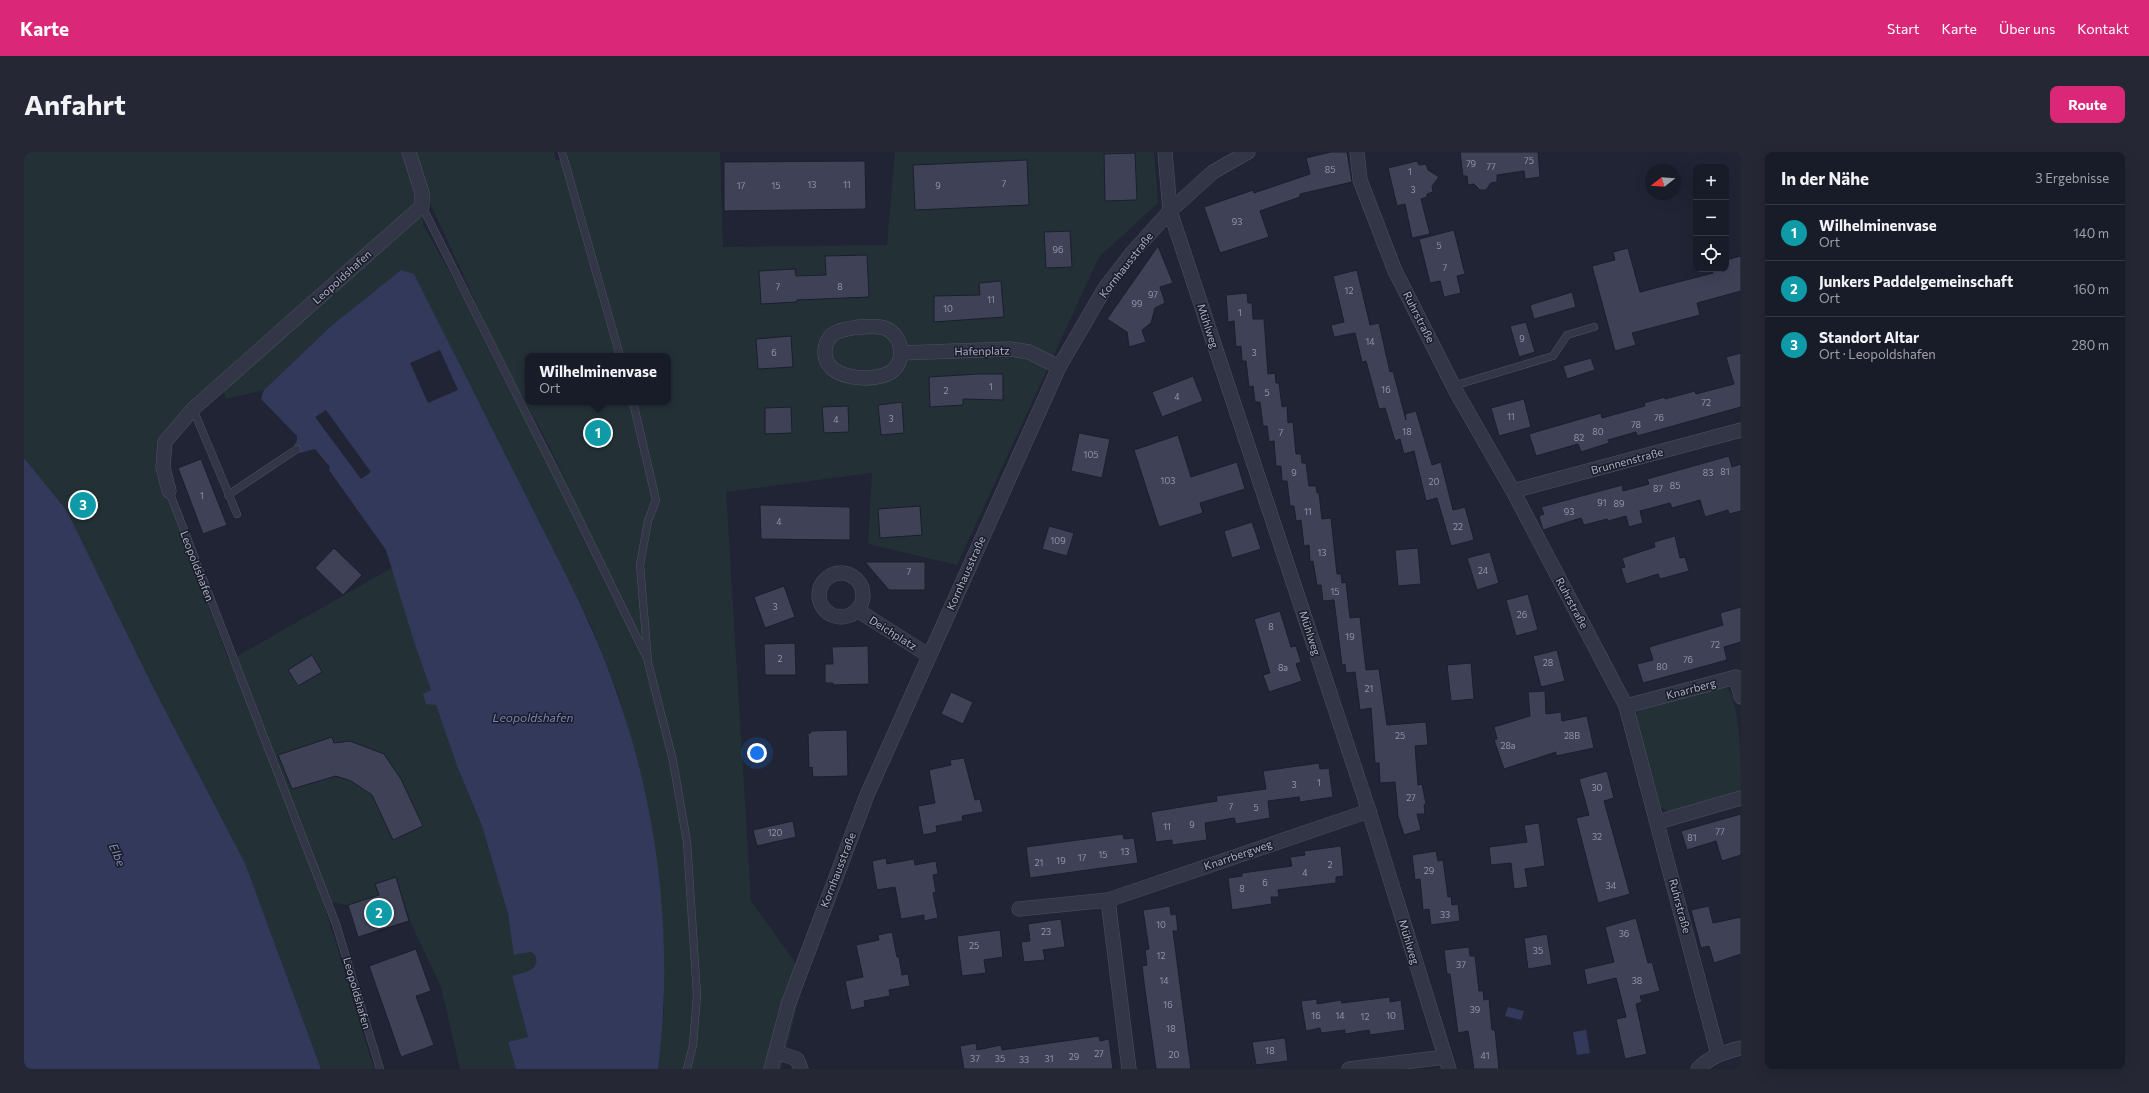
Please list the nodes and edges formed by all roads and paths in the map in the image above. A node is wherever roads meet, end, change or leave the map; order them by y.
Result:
1 (409, 152) edge
2 (562, 152) edge
3 (1165, 152) edge
4 (1248, 152) edge
5 (1357, 152) edge
6 (422, 206) junction
7 (1170, 211) junction
8 (1594, 327) dead end
9 (619, 353) edge
10 (901, 353) junction
11 (1060, 367) junction
12 (1454, 386) junction
13 (634, 405) edge
14 (193, 410) junction
15 (1741, 430) edge
16 (297, 449) dead end
17 (169, 491) joint
18 (1513, 491) junction
19 (228, 495) junction
20 (237, 514) dead end
21 (857, 610) dead end
22 (928, 655) junction
23 (648, 662) junction
24 (1741, 697) edge
25 (1626, 706) junction
26 (1741, 798) edge
27 (1369, 811) junction
28 (1658, 822) junction
29 (1108, 900) junction
30 (1019, 909) dead end
31 (1741, 1048) edge
32 (776, 1052) junction
33 (1718, 1054) junction
34 (1447, 1063) edge
35 (380, 1069) edge
36 (688, 1069) edge
37 (771, 1069) edge
38 (801, 1069) edge
39 (1129, 1069) edge
40 (1349, 1069) edge
41 (1698, 1069) edge

1 - 6 street
2 - 9 lane
3 - 7 street, Mühlweg
4 - 7 street, Kornhausstraße
5 - 12 street, Ruhrstraße
6 - 14 street, Leopoldshafen
6 - 23 lane
7 - 11 street, Kornhausstraße
7 - 27 street, Mühlweg
8 - 12 lane
10 - 10 street
10 - 11 street, Hafenplatz
11 - 22 street, Kornhausstraße
12 - 18 street, Ruhrstraße
13 - 23 lane
14 - 17 street, Leopoldshafen
14 - 19 lane
15 - 18 street, Brunnenstraße
16 - 19 lane
17 - 35 lane, Leopoldshafen
18 - 25 street, Ruhrstraße
19 - 20 lane
21 - 22 street, Deichplatz
22 - 32 street, Kornhausstraße
23 - 36 lane
24 - 25 street, Knarrberg
25 - 28 street, Ruhrstraße
26 - 28 street
27 - 29 street, Knarrbergweg
27 - 34 street, Mühlweg
28 - 33 street, Ruhrstraße
29 - 30 street, Knarrbergweg
29 - 39 street
31 - 33 street
32 - 37 street, Kornhausstraße
32 - 38 street
33 - 41 street
34 - 40 street, Mühlweg

